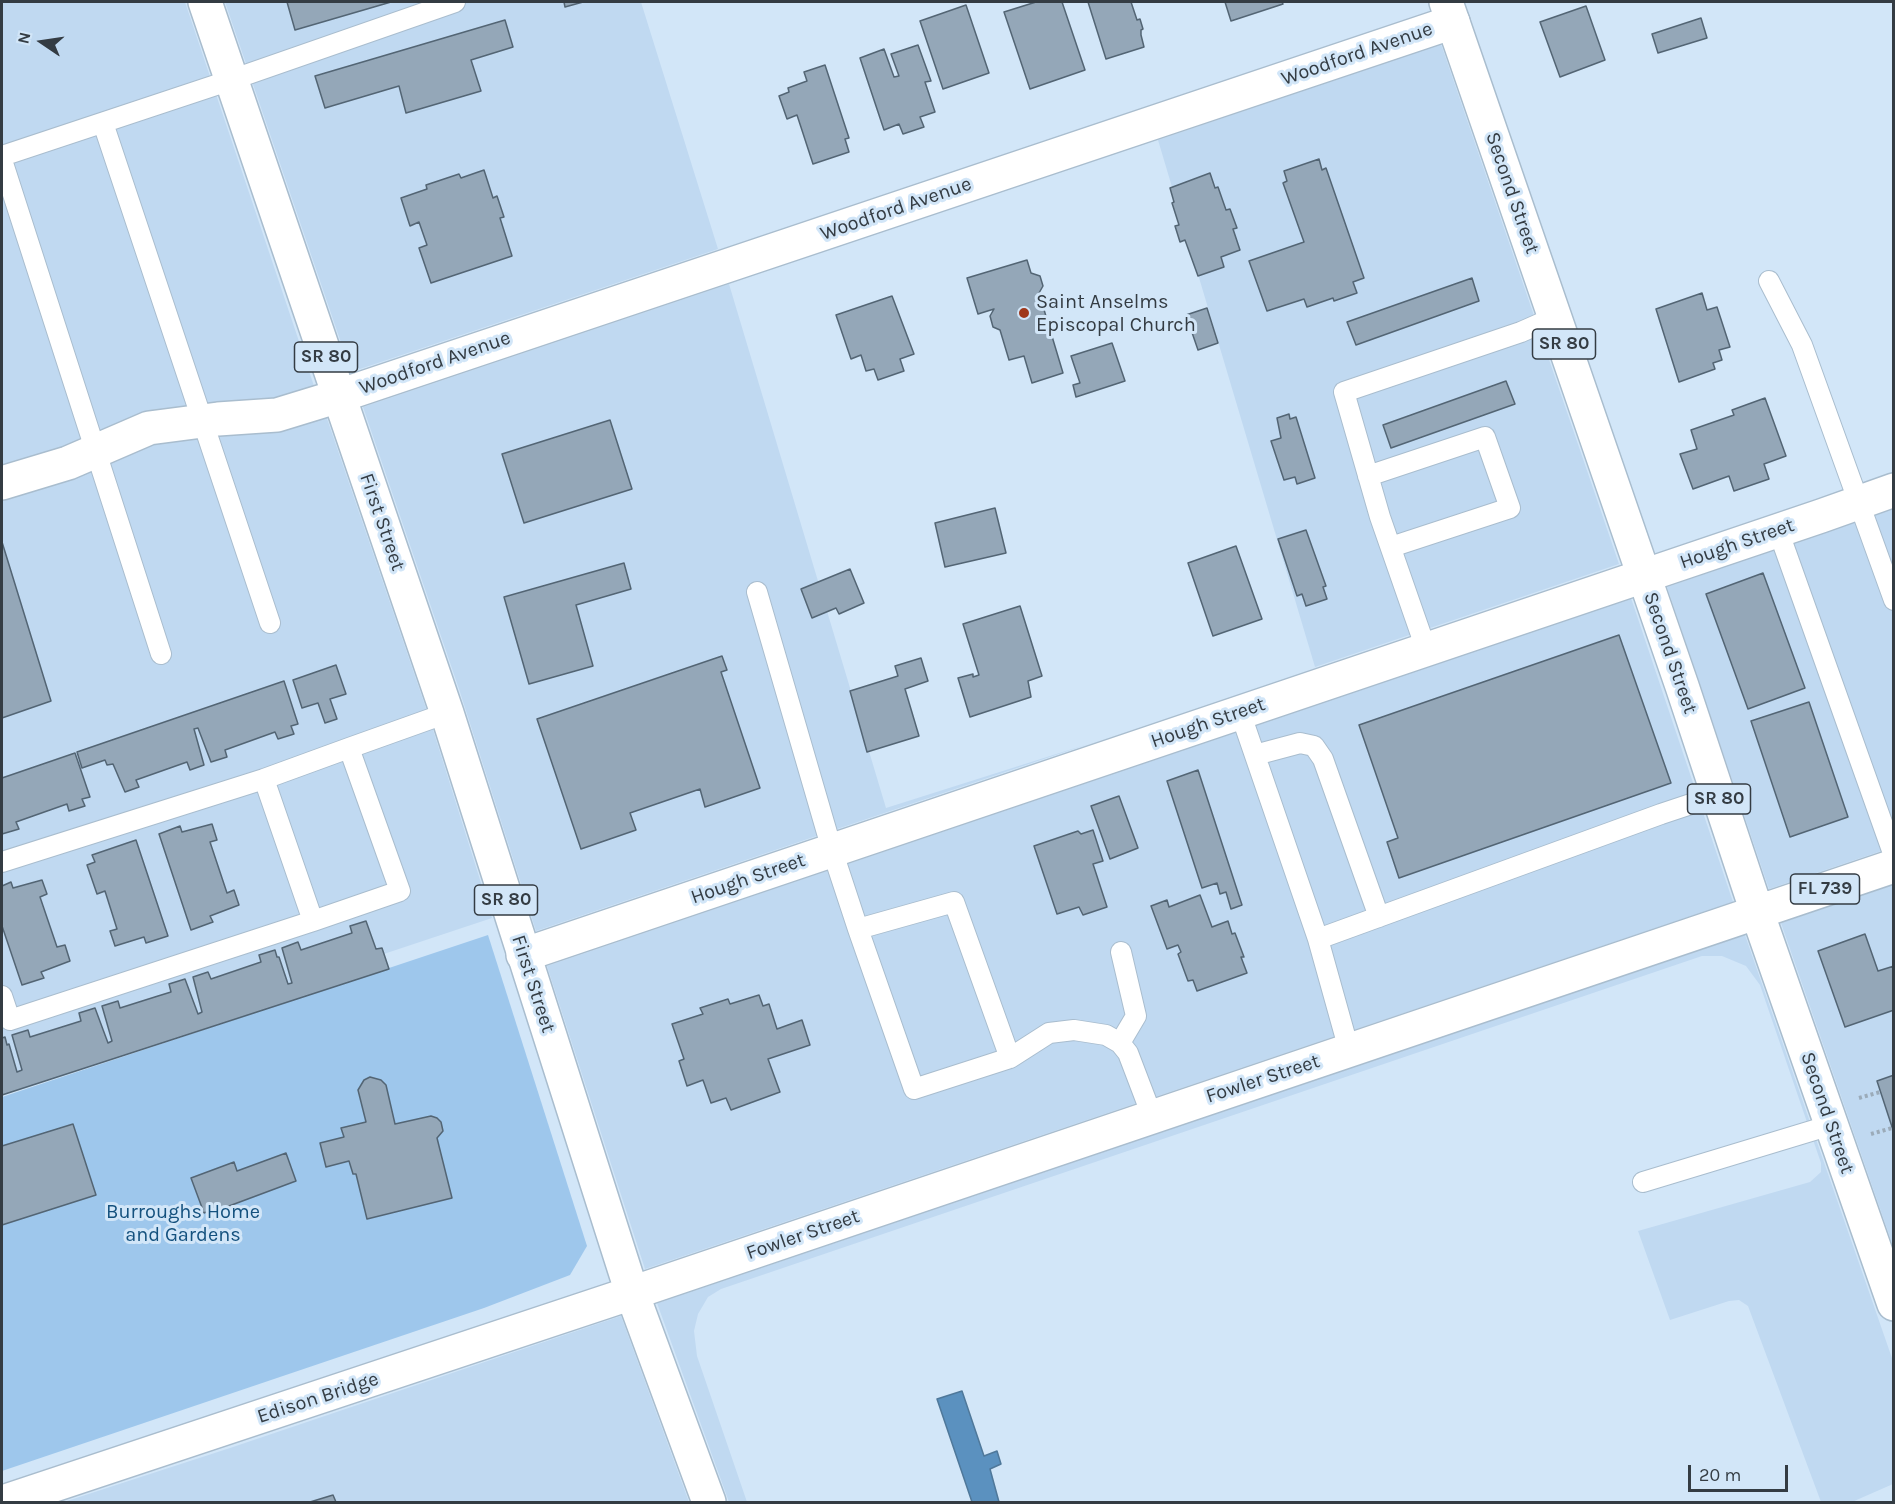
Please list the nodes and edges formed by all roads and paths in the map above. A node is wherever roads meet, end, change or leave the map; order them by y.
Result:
1 (205, 2) edge
2 (455, 2) edge
3 (1450, 12) edge
4 (231, 80) junction
5 (103, 123) junction
6 (2, 158) edge
7 (1769, 282) dead end
8 (1555, 317) junction
9 (339, 396) junction
10 (204, 421) junction
11 (96, 450) junction
12 (1368, 476) junction
13 (2, 483) edge
14 (1893, 490) edge
15 (1860, 502) junction
16 (1778, 530) junction
17 (1391, 547) junction
18 (1643, 576) junction
19 (757, 592) dead end
20 (1893, 600) edge
21 (270, 623) dead end
22 (1426, 649) junction
23 (161, 654) dead end
24 (1240, 712) junction
25 (447, 713) junction
26 (349, 748) junction
27 (1255, 755) junction
28 (264, 779) junction
29 (1718, 795) junction
30 (832, 850) junction
31 (1893, 856) edge
32 (2, 862) edge
33 (1893, 866) edge
34 (1757, 912) junction
35 (1379, 917) junction
36 (313, 921) junction
37 (858, 928) junction
38 (1318, 939) junction
39 (1121, 952) dead end
40 (523, 955) junction
41 (2, 996) edge
42 (1120, 1043) junction
43 (1349, 1050) junction
44 (1010, 1058) junction
45 (1880, 1092) dead end
46 (1859, 1098) dead end
47 (1152, 1116) junction
48 (1830, 1125) junction
49 (1892, 1128) dead end
50 (1871, 1134) dead end
51 (1643, 1182) dead end
52 (632, 1293) junction
53 (1893, 1304) edge
54 (3, 1503) edge
55 (709, 1503) edge

1 - 4 main road, First Street / SR 80
2 - 4 lane
3 - 8 main road, Second Street / SR 80
3 - 9 main road, Woodford Avenue
4 - 5 lane
4 - 9 main road, First Street / SR 80
5 - 6 lane
5 - 10 lane
6 - 11 lane
7 - 15 lane
8 - 12 lane
8 - 18 main road, Second Street / SR 80
9 - 10 main road
9 - 25 main road, First Street / SR 80
10 - 11 main road
10 - 21 lane
11 - 13 main road
11 - 23 lane
12 - 17 lane
12 - 17 lane
14 - 15 main road, Hough Street
15 - 16 main road, Hough Street
15 - 20 lane
16 - 18 main road, Hough Street
16 - 31 lane
17 - 22 lane
18 - 22 main road, Hough Street
18 - 29 main road, Second Street / SR 80
19 - 30 lane
22 - 24 main road, Hough Street
24 - 27 lane
24 - 30 main road, Hough Street
25 - 26 lane
25 - 40 main road, First Street / SR 80
26 - 28 lane
26 - 36 lane
27 - 35 lane
27 - 38 lane
28 - 32 lane
28 - 36 lane
29 - 34 main road, Second Street / SR 80
29 - 35 lane
30 - 37 lane
30 - 40 main road, Hough Street
33 - 34 main road, Fowler Street / FL 739
34 - 43 main road, Fowler Street
34 - 48 main road, Second Street
35 - 38 lane
36 - 41 lane
37 - 44 lane
37 - 44 lane
38 - 43 lane
39 - 42 lane
40 - 52 main road, First Street / SR 80
42 - 44 lane
42 - 47 lane
43 - 47 main road, Fowler Street
45 - 46 path
47 - 52 main road, Fowler Street
48 - 51 lane
48 - 53 main road, Second Street
49 - 50 path
52 - 54 main road, Edison Bridge
52 - 55 main road, First Street

